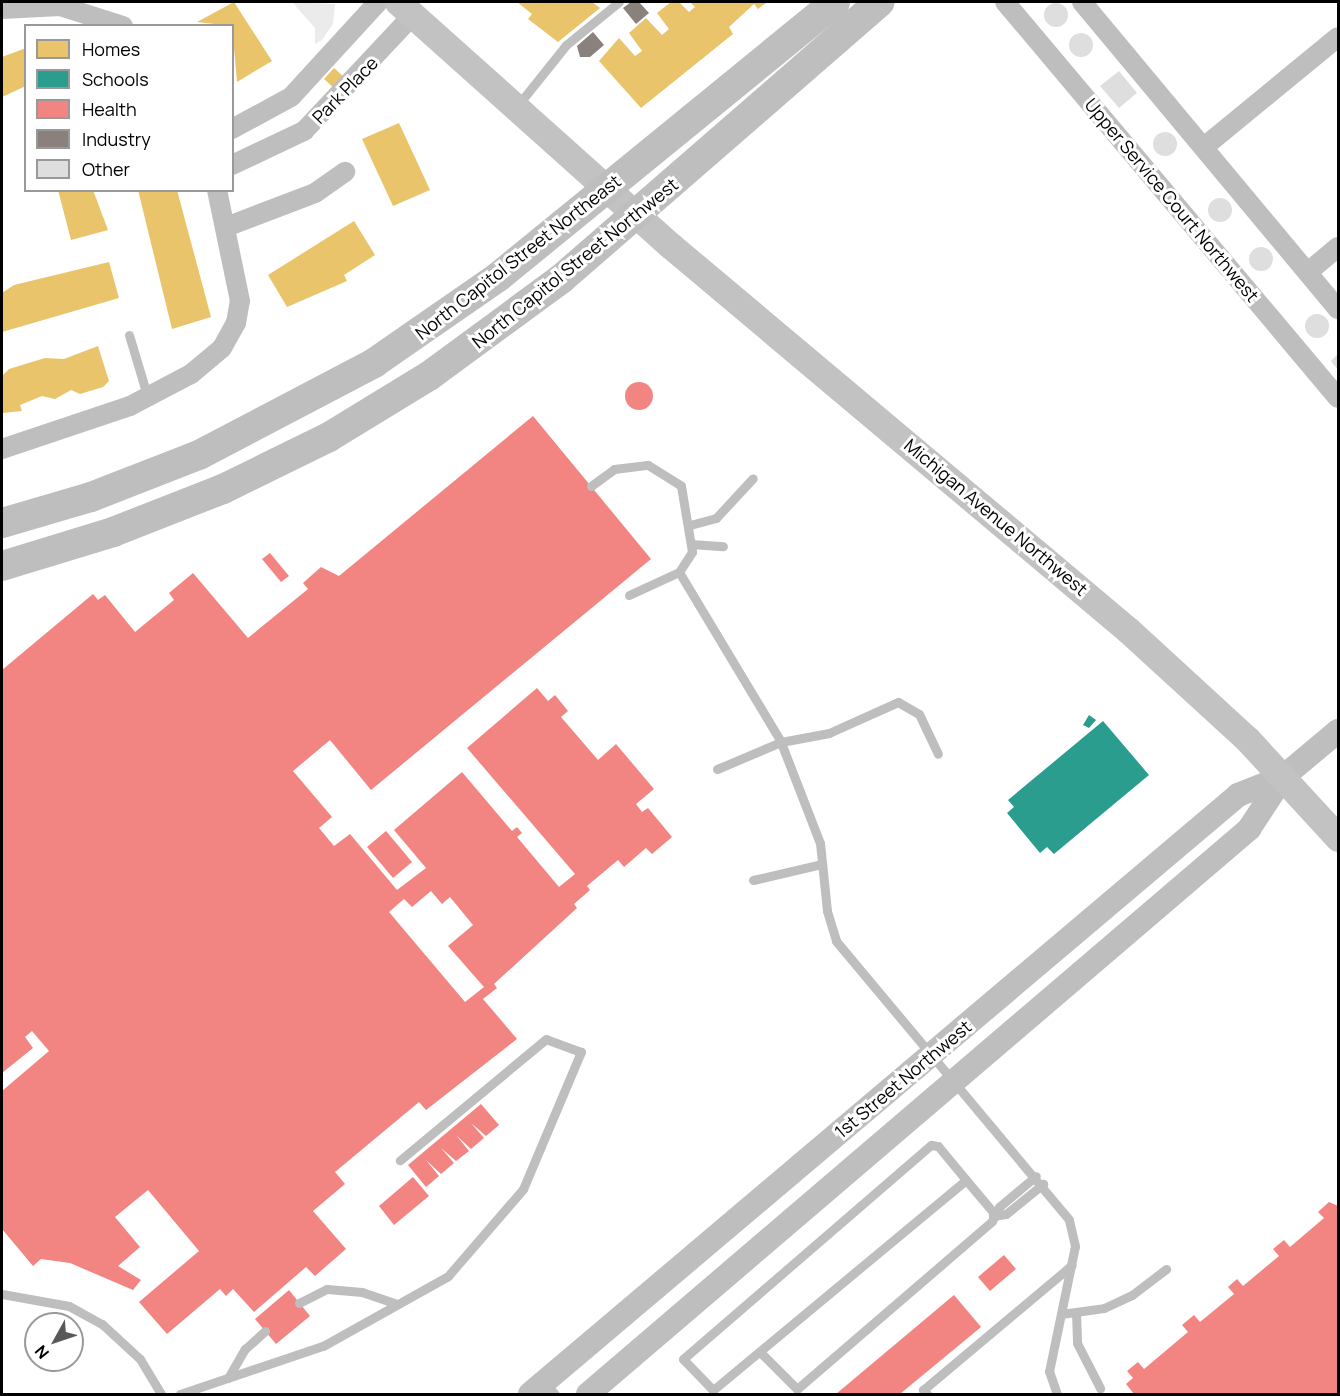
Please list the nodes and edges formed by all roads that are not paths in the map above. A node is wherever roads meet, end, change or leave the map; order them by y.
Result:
1 (378, 2) edge
2 (619, 2) edge
3 (1005, 2) edge
4 (1082, 2) edge
5 (854, 6) edge
6 (406, 8) edge
7 (2, 9) edge
8 (117, 24) edge
9 (1338, 37) edge
10 (302, 88) junction
11 (518, 105) junction
12 (326, 113) junction
13 (234, 128) edge
14 (1204, 147) junction
15 (234, 164) edge
16 (345, 172) dead end
17 (609, 187) junction
18 (218, 192) edge
19 (637, 214) junction
20 (226, 226) junction
21 (1338, 247) edge
22 (1308, 272) junction
23 (1338, 309) edge
24 (129, 335) dead end
25 (147, 395) junction
26 (1338, 398) edge
27 (2, 449) edge
28 (753, 478) dead end
29 (591, 486) dead end
30 (2, 523) edge
31 (690, 525) junction
32 (692, 544) junction
33 (723, 546) dead end
34 (2, 566) edge
35 (679, 572) junction
36 (629, 595) dead end
37 (1338, 731) edge
38 (781, 742) junction
39 (938, 754) dead end
40 (717, 769) dead end
41 (1283, 777) junction
42 (1338, 838) edge
43 (822, 864) junction
44 (753, 880) dead end
45 (932, 1054) junction
46 (954, 1079) junction
47 (400, 1160) dead end
48 (1036, 1176) junction
49 (966, 1180) junction
50 (1043, 1184) junction
51 (993, 1216) junction
52 (1072, 1265) junction
53 (1166, 1269) dead end
54 (2, 1294) edge
55 (299, 1303) dead end
56 (397, 1304) junction
57 (1076, 1312) junction
58 (1061, 1314) junction
59 (265, 1331) dead end
60 (760, 1352) junction
61 (228, 1378) junction
62 (1100, 1388) dead end
63 (543, 1391) edge
64 (161, 1395) edge
65 (180, 1395) edge
66 (588, 1395) edge
67 (927, 1395) edge
68 (1057, 1395) edge

1 - 10 street, Park Place
2 - 11 lane
3 - 26 street, Upper Service Court Northwest
4 - 14 street
5 - 17 main road, North Capitol Street Northeast
5 - 19 main road, North Capitol Street Northwest
6 - 11 main road, Michigan Avenue Northwest
6 - 12 street, Park Place
7 - 8 street
9 - 14 street
10 - 12 street
10 - 13 street, Park Place
11 - 17 main road, Michigan Avenue Northwest
12 - 15 street, Park Place
14 - 22 street
16 - 20 street
17 - 19 main road, Michigan Avenue Northwest
17 - 30 main road, North Capitol Street Northeast
18 - 20 street
19 - 34 main road, North Capitol Street Northwest
19 - 41 main road, Michigan Avenue Northwest
20 - 25 street
21 - 22 street
22 - 23 street
24 - 25 lane
25 - 27 street
28 - 31 lane
29 - 31 lane
31 - 32 lane
32 - 33 lane
32 - 35 lane
35 - 36 lane
35 - 38 lane
37 - 41 street, 1st Street Northwest
38 - 39 lane
38 - 40 lane
38 - 43 lane
41 - 42 main road, Michigan Avenue Northwest
41 - 45 street, 1st Street Northwest
41 - 46 street, 1st Street Northwest
43 - 44 lane
43 - 45 lane
45 - 46 lane
45 - 63 street, 1st Street Northwest
46 - 48 lane
46 - 66 street, 1st Street Northwest
47 - 56 lane
48 - 50 lane
48 - 51 lane
49 - 51 lane
49 - 60 lane
49 - 60 lane
50 - 51 lane
50 - 52 lane
51 - 60 lane
52 - 58 lane
52 - 67 lane
53 - 57 lane
54 - 64 lane
55 - 56 lane
56 - 61 lane
57 - 58 lane
57 - 62 lane
58 - 68 lane
59 - 61 lane
61 - 65 lane

